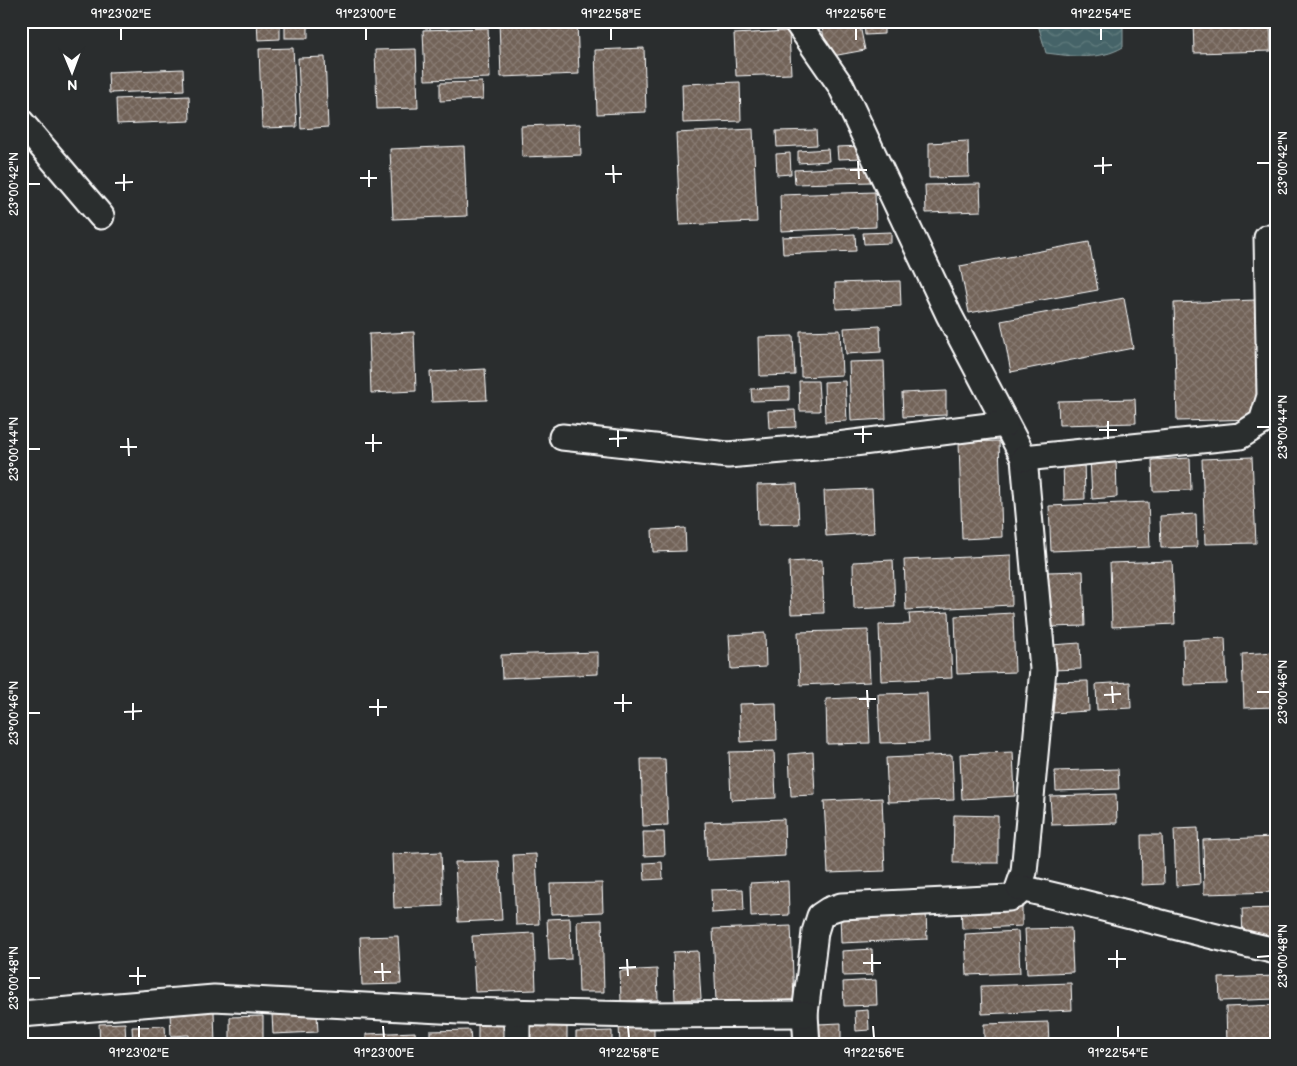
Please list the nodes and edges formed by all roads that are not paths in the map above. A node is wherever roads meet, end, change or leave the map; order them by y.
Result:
1 (796, 21) edge
2 (21, 122) edge
3 (101, 216) dead end
4 (1266, 238) dead end
5 (1272, 359) edge
6 (1005, 424) junction
7 (562, 438) dead end
8 (1024, 458) junction
9 (1020, 888) junction
10 (1276, 951) edge
11 (516, 1012) junction
12 (21, 1014) edge
13 (805, 1014) junction
14 (517, 1045) edge
15 (807, 1045) edge

1 - 6 street
2 - 3 street
4 - 5 street
5 - 8 street
6 - 7 street
6 - 8 street
8 - 9 street
9 - 10 street
9 - 13 street
11 - 12 street
11 - 13 street
11 - 14 street
13 - 15 street

